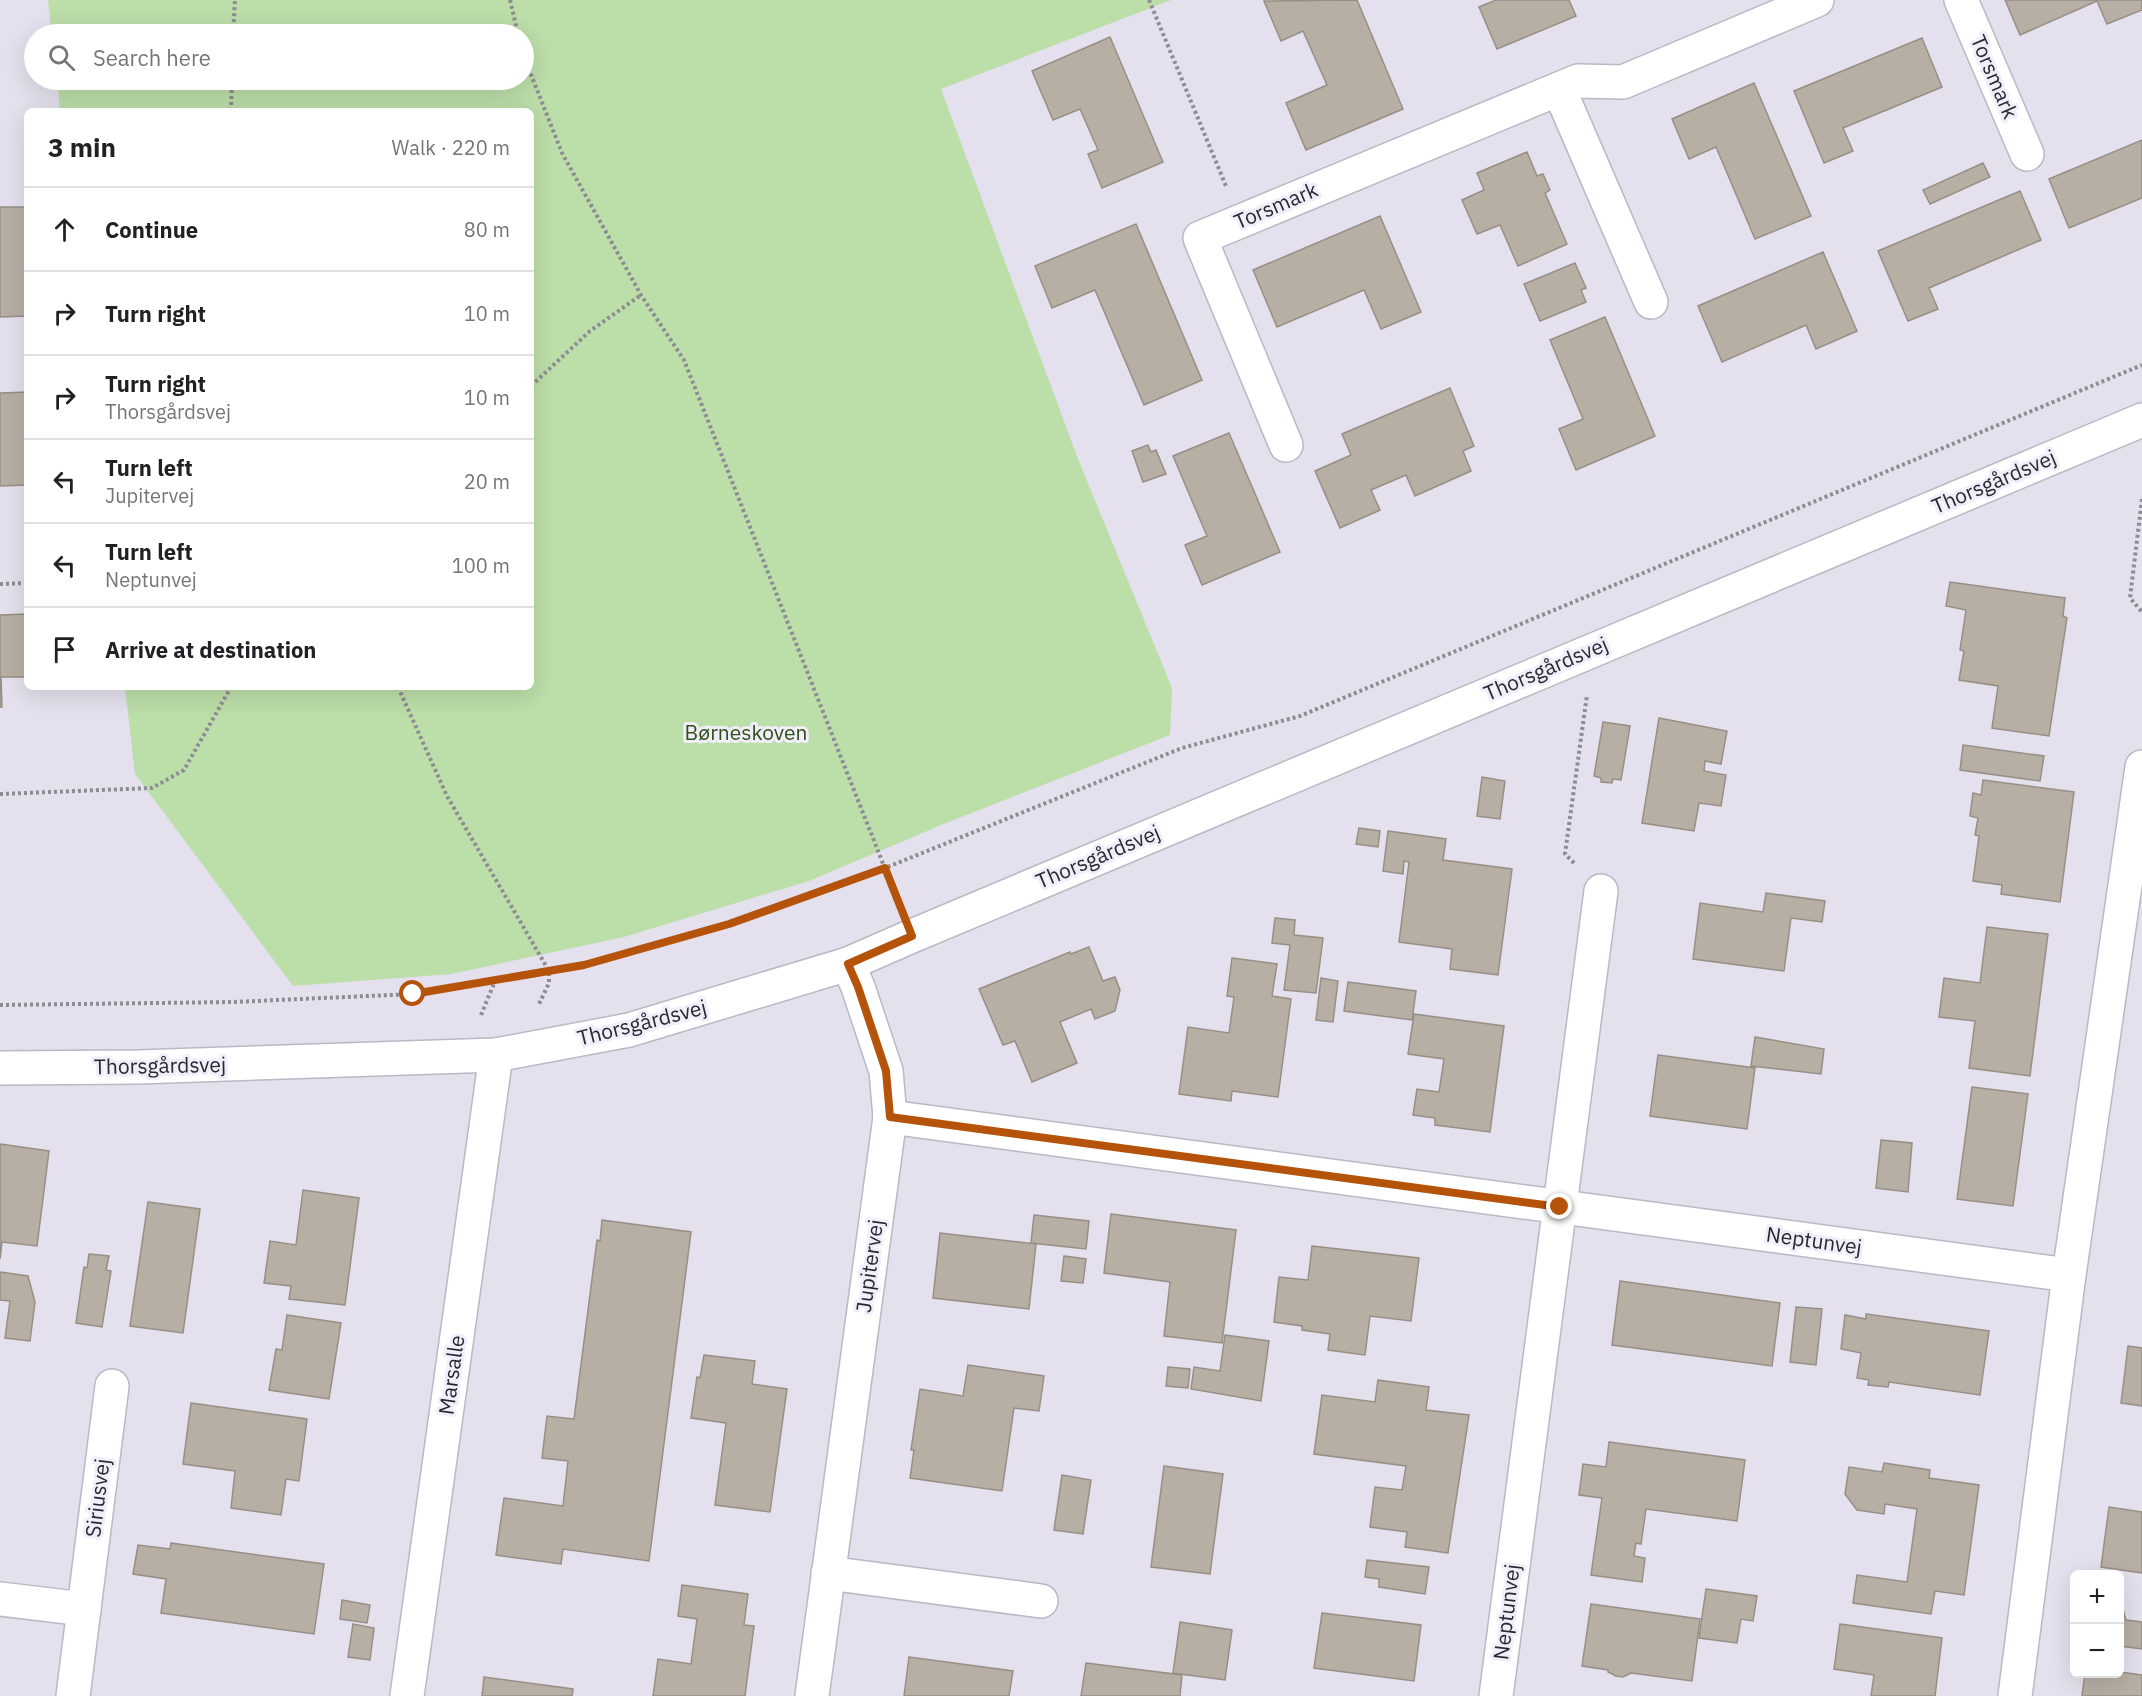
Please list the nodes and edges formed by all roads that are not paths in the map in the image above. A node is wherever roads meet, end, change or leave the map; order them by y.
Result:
1 (1816, 0) edge
2 (1961, 0) edge
3 (1559, 89) junction
4 (2027, 154) dead end
5 (1651, 302) dead end
6 (2142, 420) edge
7 (1286, 445) dead end
8 (2142, 767) edge
9 (1601, 891) road end
10 (848, 964) junction
11 (496, 1055) junction
12 (0, 1068) edge
13 (890, 1117) junction
14 (1560, 1207) junction
15 (2069, 1275) junction
16 (112, 1386) dead end
17 (828, 1573) junction
18 (0, 1599) edge
19 (1041, 1601) dead end
20 (84, 1609) junction
21 (73, 1696) edge
22 (407, 1696) edge
23 (812, 1696) edge
24 (1496, 1696) edge
25 (2015, 1696) edge

1 - 3 street, Torsmark
2 - 4 street, Torsmark
3 - 5 street
3 - 7 street, Torsmark
6 - 10 street, Thorsgårdsvej
8 - 15 street
9 - 14 street, Neptunvej
10 - 11 street, Thorsgårdsvej
10 - 13 street, Jupitervej
11 - 12 street, Thorsgårdsvej
11 - 22 street, Marsalle
13 - 14 street, Neptunvej
13 - 17 street, Jupitervej
14 - 15 street, Neptunvej
14 - 24 street, Neptunvej
15 - 25 street
16 - 20 street, Siriusvej
17 - 19 street
17 - 23 street, Jupitervej
18 - 20 street
20 - 21 street, Siriusvej

